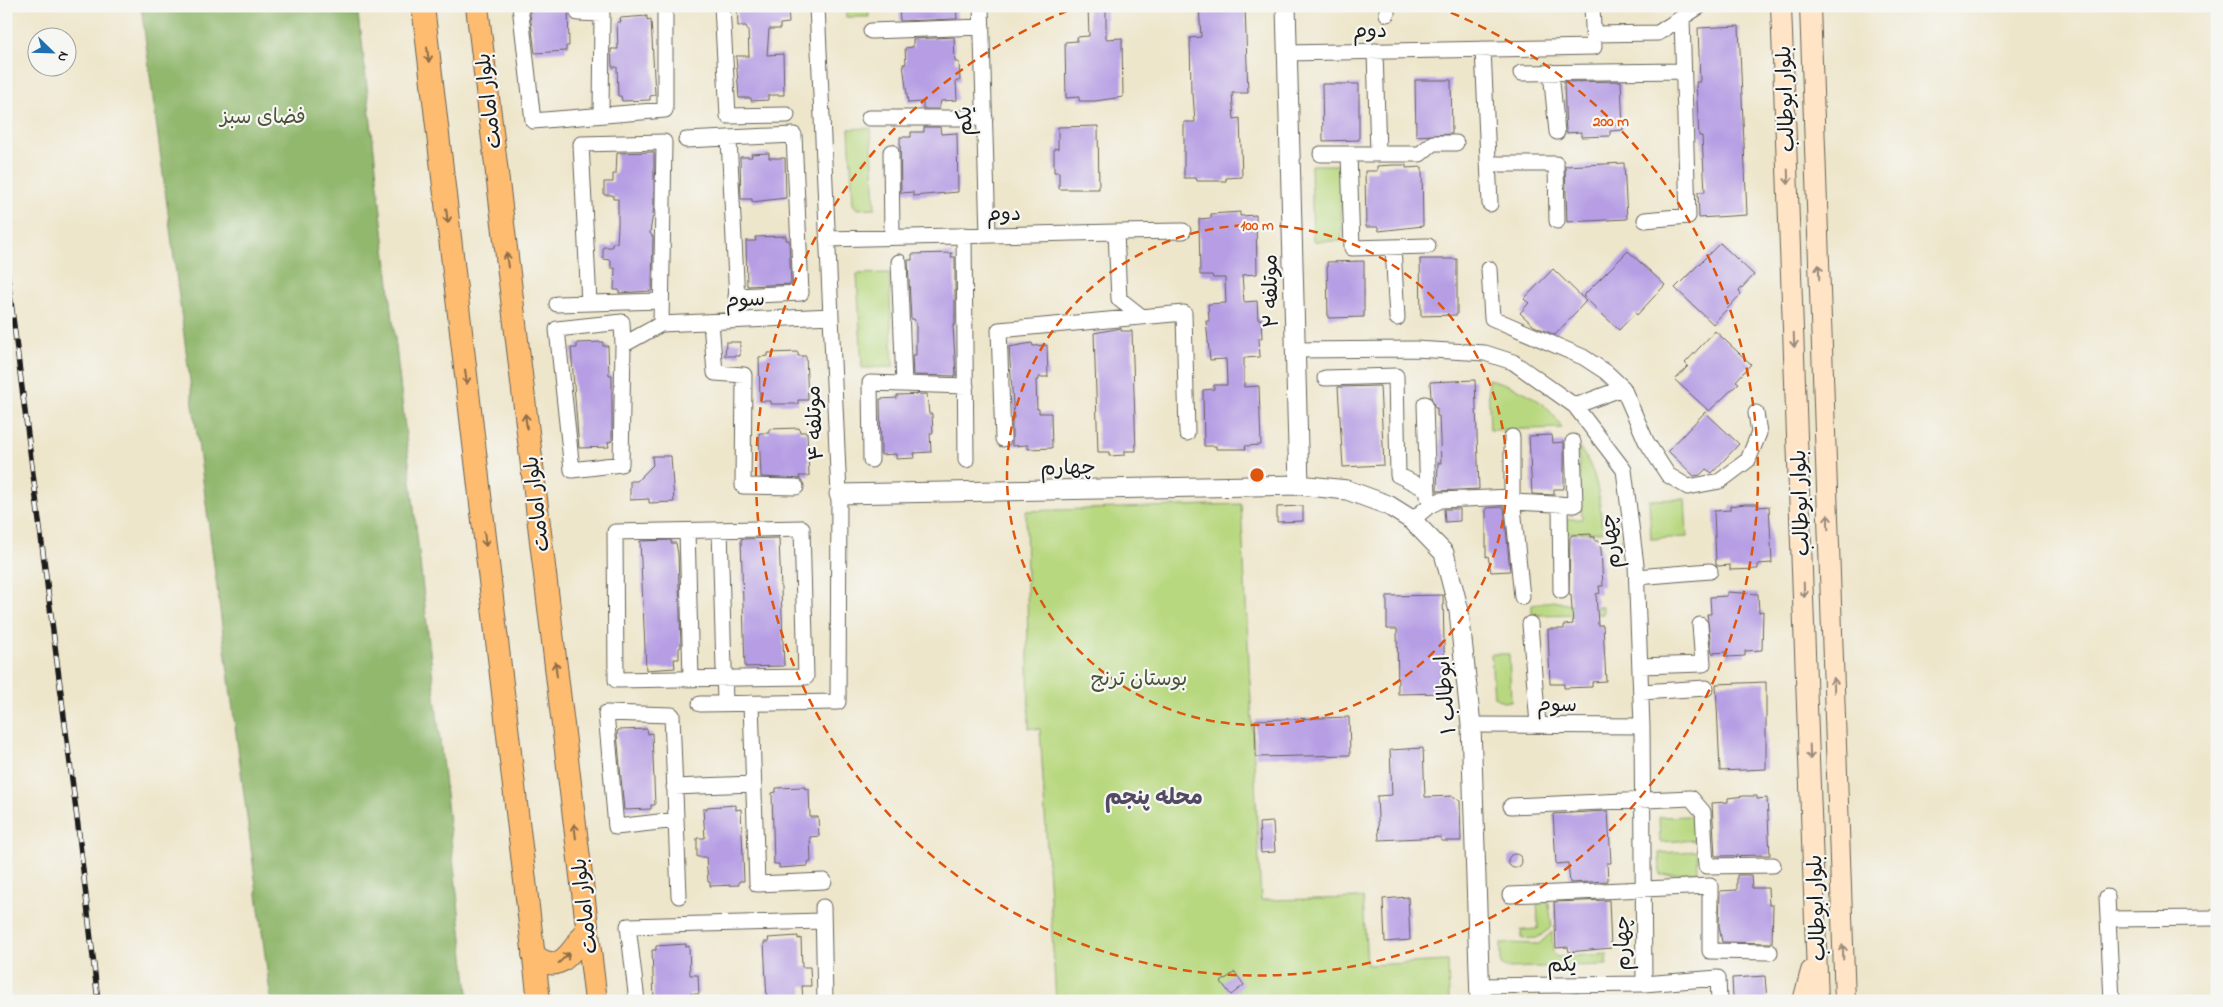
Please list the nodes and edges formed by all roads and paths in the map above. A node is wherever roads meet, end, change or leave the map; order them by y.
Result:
1 (423, 6) edge
2 (477, 6) edge
3 (520, 6) edge
4 (578, 6) edge
5 (722, 6) edge
6 (817, 6) edge
7 (981, 6) edge
8 (1286, 6) edge
9 (1592, 6) edge
10 (1700, 6) edge
11 (1781, 6) edge
12 (1810, 6) edge
13 (665, 12) dead end
14 (1682, 18) junction
15 (982, 27) junction
16 (871, 31) dead end
17 (1593, 34) junction
18 (1484, 49) junction
19 (1375, 51) junction
20 (1287, 53) junction
21 (1683, 71) junction
22 (1551, 72) junction
23 (1521, 73) dead end
24 (786, 115) dead end
25 (601, 116) junction
26 (869, 118) dead end
27 (985, 118) junction
28 (1557, 132) dead end
29 (729, 139) junction
30 (686, 140) dead end
31 (1456, 143) dead end
32 (890, 152) dead end
33 (1321, 154) dead end
34 (1349, 154) junction
35 (1378, 154) junction
36 (1488, 164) junction
37 (1490, 204) dead end
38 (1645, 220) dead end
39 (1557, 221) dead end
40 (1183, 231) dead end
41 (1116, 232) junction
42 (988, 234) junction
43 (964, 235) junction
44 (892, 237) junction
45 (827, 239) junction
46 (1428, 246) dead end
47 (1393, 247) junction
48 (899, 262) dead end
49 (1489, 269) dead end
50 (736, 296) junction
51 (661, 300) junction
52 (589, 303) junction
53 (556, 304) dead end
54 (831, 316) junction
55 (1142, 317) junction
56 (1397, 318) dead end
57 (738, 320) junction
58 (711, 322) junction
59 (661, 324) junction
60 (623, 345) junction
61 (1294, 350) junction
62 (1325, 378) dead end
63 (904, 384) junction
64 (966, 386) junction
65 (1623, 388) junction
66 (1425, 404) dead end
67 (1575, 406) junction
68 (1756, 413) dead end
69 (1187, 433) dead end
70 (1512, 437) dead end
71 (1003, 439) dead end
72 (1573, 442) dead end
73 (871, 460) dead end
74 (966, 460) dead end
75 (1299, 485) junction
76 (796, 487) dead end
77 (1428, 490) junction
78 (839, 494) junction
79 (1512, 500) junction
80 (1560, 504) junction
81 (1429, 506) junction
82 (1412, 520) junction
83 (720, 530) junction
84 (687, 531) junction
85 (1710, 571) dead end
86 (1637, 576) junction
87 (1561, 591) dead end
88 (1522, 597) dead end
89 (1530, 624) dead end
90 (1700, 625) dead end
91 (1640, 666) junction
92 (692, 678) junction
93 (724, 678) junction
94 (1706, 688) dead end
95 (1641, 692) junction
96 (725, 703) junction
97 (751, 703) junction
98 (700, 704) dead end
99 (1471, 725) junction
100 (1538, 725) junction
101 (1642, 726) junction
102 (754, 784) junction
103 (674, 787) junction
104 (1643, 800) junction
105 (1510, 806) dead end
106 (676, 820) junction
107 (1773, 865) dead end
108 (824, 881) dead end
109 (1644, 890) junction
110 (1510, 895) dead end
111 (679, 896) dead end
112 (2107, 897) dead end
113 (2217, 918) edge
114 (2108, 919) junction
115 (587, 930) junction
116 (1817, 945) junction
117 (1770, 952) dead end
118 (533, 954) junction
119 (1644, 984) junction
120 (1480, 993) edge
121 (539, 1001) edge
122 (596, 1001) edge
123 (637, 1001) edge
124 (824, 1001) edge
125 (1719, 1001) edge
126 (1803, 1001) edge
127 (1818, 1001) edge
128 (1845, 1001) edge
129 (2112, 1001) edge

1 -> 118 main road
115 -> 2 main road, بلوار امامت
3 - 25 street
4 - 25 street
5 - 24 street
6 - 45 street, موتلفه ۴
7 - 15 street, یکم
8 - 20 street, موتلفه ۲
9 - 17 street
10 - 14 street
11 -> 116 main road, بلوار ابوطالب
128 -> 12 main road, بلوار ابوطالب
13 - 25 street
14 - 17 street
14 - 21 street
15 - 16 street
15 - 27 street, یکم
17 - 18 street, دوم
18 - 19 street, دوم
18 - 36 street
19 - 20 street, دوم
19 - 35 street
20 - 61 street, موتلفه ۲
21 - 22 street
21 - 38 street
22 - 23 street
22 - 28 street
26 - 27 street
27 - 42 street, یکم
29 - 30 street
29 - 50 street
29 - 50 street
31 - 35 street
32 - 44 street
33 - 34 street
34 - 35 street
34 - 47 street
36 - 37 street
36 - 39 street
40 - 41 street, دوم
41 - 42 street, دوم
41 - 55 street
42 - 43 street, دوم
43 - 44 street, دوم
43 - 64 street
44 - 45 street, دوم
45 - 54 street, موتلفه ۴
46 - 47 street
47 - 56 street
48 - 63 street
49 - 65 street
50 - 57 street
51 - 52 street
51 - 52 street
51 - 59 street
52 - 53 street
54 - 57 street, سوم
54 - 78 street, موتلفه ۴
55 - 69 street
55 - 71 street
57 - 58 street, سوم
58 - 59 street, سوم
58 - 76 street
59 - 60 street
60 - 60 street
61 - 67 street, چهارم
61 - 75 street, موتلفه ۲
62 - 77 street
63 - 64 street
63 - 73 street
64 - 74 street
65 - 67 street
65 - 68 street
66 - 77 street
67 - 86 street, چهارم
70 - 79 street
72 - 80 street
75 - 78 street, چهارم
75 - 82 street, ابوطالب ۱
77 - 81 street
78 - 97 street, موتلفه ۴
79 - 80 street
79 - 81 street
79 - 88 street
80 - 87 street
81 - 82 street
82 - 99 street, ابوطالب ۱
83 - 84 street
83 - 93 street
83 - 93 street
84 - 92 street
84 - 92 street
85 - 86 street
86 - 91 street, چهارم
89 - 100 street
90 - 91 street
91 - 95 street, چهارم
92 - 93 street
93 - 96 street
94 - 95 street
95 - 101 street, چهارم
96 - 97 street, موتلفه ۴
96 - 98 street, موتلفه ۴
97 - 102 street
99 - 100 street, سوم
99 - 120 street, ابوطالب ۱
100 - 101 street, سوم
101 - 104 street, چهارم
102 - 103 street
102 - 108 street
103 - 106 street
103 - 106 street
104 - 105 street
104 - 107 street
104 - 109 street, چهارم
106 - 111 street
109 - 110 street
109 - 117 street
109 - 119 street, چهارم
112 - 114 street
113 - 114 street
114 - 129 street
118 -> 115 main road
115 - 122 main road, بلوار امامت
116 - 126 main road
116 - 127 main road, بلوار ابوطالب
118 - 121 main road
119 - 120 street, یکم
119 - 125 street, یکم
123 - 124 street

